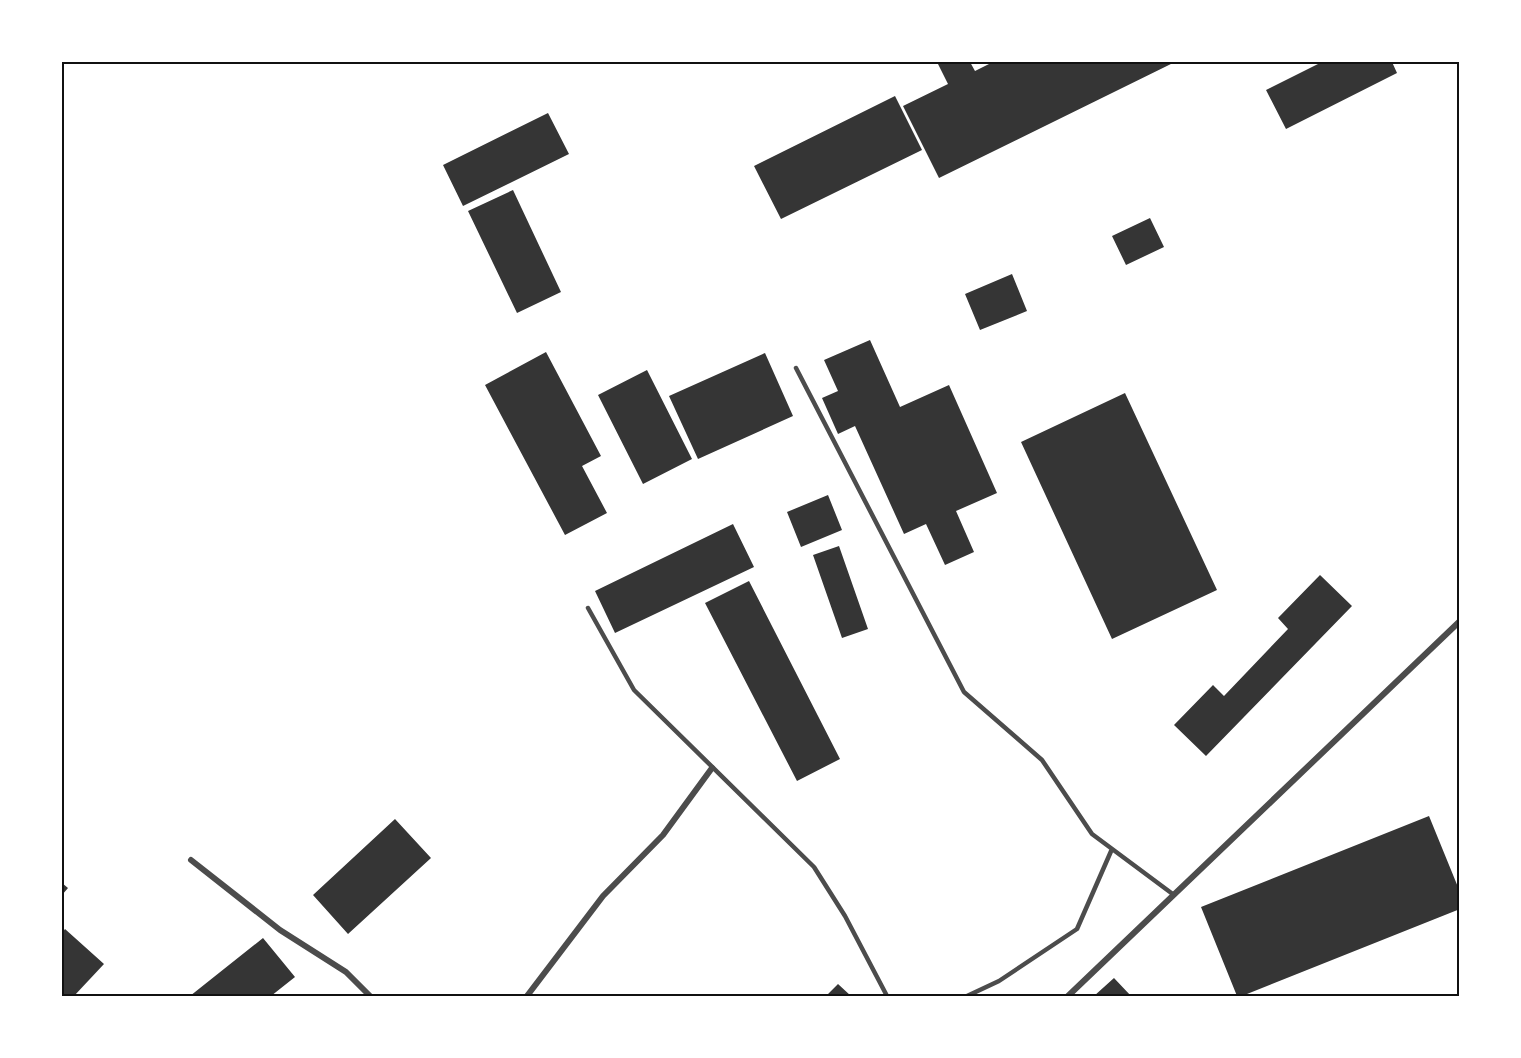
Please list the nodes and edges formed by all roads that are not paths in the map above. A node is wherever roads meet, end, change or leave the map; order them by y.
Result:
1 (796, 368) dead end
2 (588, 608) dead end
3 (1460, 621) edge
4 (712, 768) junction
5 (1112, 849) junction
6 (191, 860) dead end
7 (1174, 895) junction
8 (370, 996) edge
9 (527, 996) edge
10 (887, 996) edge
11 (967, 996) edge
12 (1068, 996) edge

1 - 5 lane
2 - 4 lane
3 - 7 street
4 - 9 street
4 - 10 lane
5 - 7 lane
5 - 11 lane
6 - 8 street
7 - 12 street

